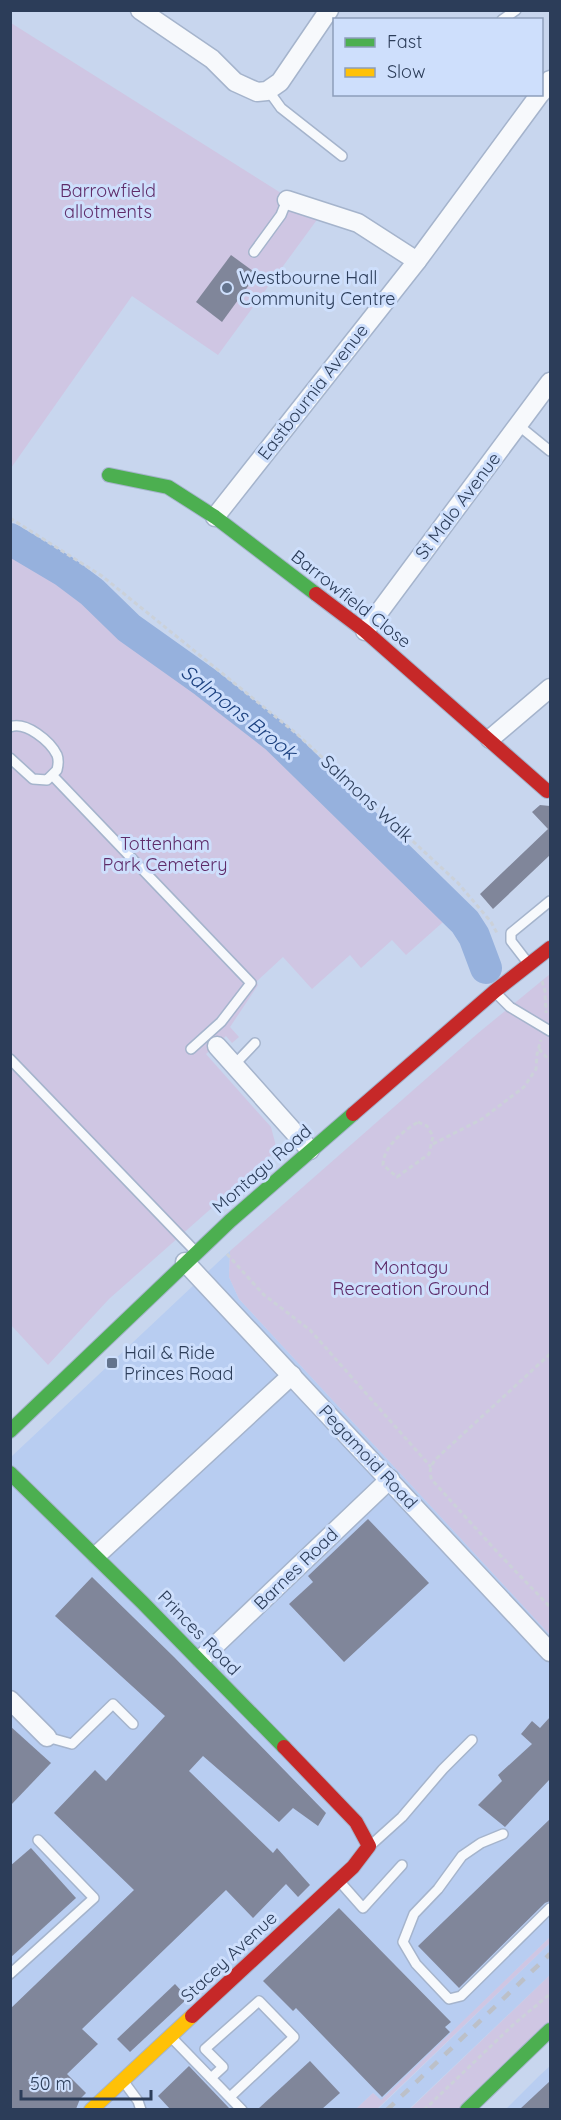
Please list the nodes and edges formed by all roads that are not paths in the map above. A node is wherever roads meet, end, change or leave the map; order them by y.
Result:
1 (140, 10) edge
2 (329, 10) edge
3 (268, 90) junction
4 (539, 96) edge
5 (342, 156) dead end
6 (287, 200) joint
7 (254, 252) dead end
8 (417, 261) junction
9 (550, 382) edge
10 (518, 425) junction
11 (550, 451) edge
12 (109, 475) dead end
13 (215, 517) junction
14 (365, 631) junction
15 (550, 688) edge
16 (10, 727) edge
17 (490, 739) junction
18 (10, 758) edge
19 (53, 776) junction
20 (547, 791) dead end
21 (550, 901) edge
22 (550, 948) edge
23 (529, 965) junction
24 (495, 992) junction
25 (547, 1029) edge
26 (212, 1040) junction
27 (255, 1043) dead end
28 (191, 1049) dead end
29 (10, 1059) edge
30 (234, 1065) junction
31 (310, 1150) junction
32 (191, 1257) junction
33 (292, 1375) junction
34 (10, 1431) edge
35 (10, 1473) edge
36 (390, 1479) junction
37 (97, 1555) junction
38 (550, 1652) edge
39 (201, 1659) junction
40 (10, 1700) edge
41 (133, 1724) dead end
42 (47, 1737) joint
43 (472, 1740) dead end
44 (503, 1834) dead end
45 (38, 1840) dead end
46 (369, 1846) junction
47 (402, 1865) dead end
48 (339, 1880) junction
49 (550, 1908) edge
50 (10, 1974) edge
51 (550, 2030) edge
52 (170, 2036) junction
53 (212, 2078) junction
54 (123, 2080) junction
55 (230, 2097) junction
56 (91, 2109) edge
57 (141, 2109) edge
58 (242, 2109) edge
59 (466, 2109) edge

1 - 3 street
2 - 3 street
3 - 5 lane
4 - 8 street, Eastbournia Avenue
6 - 7 lane
6 - 8 street
8 - 13 street, Eastbournia Avenue
9 - 10 street, St Malo Avenue
10 - 11 lane
10 - 14 street, St Malo Avenue
12 - 13 street, Barrowfield Close
13 - 14 street, Barrowfield Close
14 - 17 street, Barrowfield Close
15 - 17 street
16 - 19 lane
17 - 20 street, Barrowfield Close
18 - 19 lane
19 - 26 lane
21 - 23 lane
22 - 23 street, Montagu Road
23 - 24 street, Montagu Road
24 - 25 lane
24 - 31 street, Montagu Road
26 - 28 lane
26 - 30 street
27 - 30 lane
29 - 32 lane
30 - 31 street
31 - 32 street, Montagu Road
32 - 33 street, Pegamoid Road
32 - 34 street, Montagu Road
33 - 36 street, Pegamoid Road
33 - 37 street
35 - 37 street, Princes Road
36 - 38 street, Pegamoid Road
36 - 39 street, Barnes Road
37 - 39 street, Princes Road
39 - 46 street, Princes Road
40 - 42 street
41 - 42 lane
43 - 46 lane
44 - 49 lane
45 - 50 lane
46 - 48 street, Stacey Avenue
47 - 48 lane
48 - 52 street, Stacey Avenue
51 - 59 street
52 - 53 lane
52 - 54 street, Stacey Avenue
53 - 55 lane
53 - 55 lane
54 - 56 street, Stacey Avenue
54 - 57 lane
55 - 58 lane

